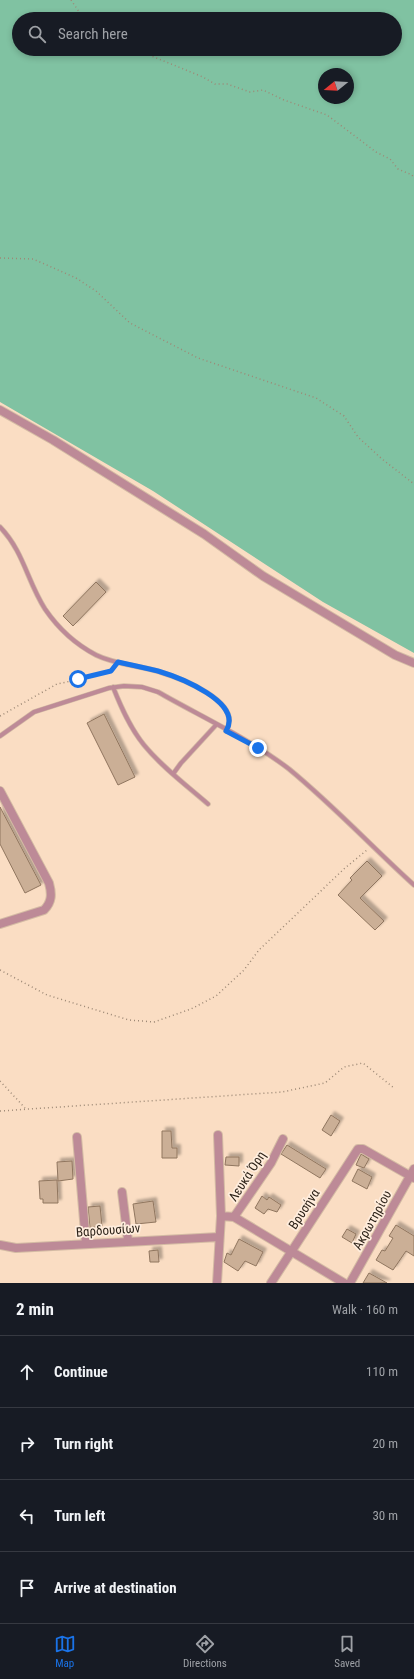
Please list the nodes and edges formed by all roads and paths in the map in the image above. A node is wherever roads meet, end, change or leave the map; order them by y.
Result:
1 (71, 0) edge
2 (79, 12) edge
3 (151, 56) edge
4 (414, 178) edge
5 (0, 258) edge
6 (0, 410) edge
7 (414, 484) edge
8 (0, 527) edge
9 (118, 662) junction
10 (414, 663) edge
11 (113, 688) junction
12 (0, 716) edge
13 (216, 725) junction
14 (226, 731) junction
15 (0, 736) edge
16 (173, 774) junction
17 (0, 791) edge
18 (208, 804) dead end
19 (373, 845) junction
20 (414, 885) edge
21 (0, 924) edge
22 (0, 970) edge
23 (0, 1081) edge
24 (394, 1088) dead end
25 (25, 1108) junction
26 (0, 1111) edge
27 (218, 1135) dead end
28 (77, 1137) dead end
29 (283, 1139) dead end
30 (413, 1174) edge
31 (122, 1192) dead end
32 (221, 1216) junction
33 (234, 1217) junction
34 (219, 1237) junction
35 (128, 1240) junction
36 (86, 1244) junction
37 (0, 1245) edge
38 (291, 1251) junction
39 (217, 1283) edge
40 (271, 1283) edge
41 (344, 1283) edge
42 (350, 1283) edge

1 - 2 path
3 - 4 path
5 - 7 path
6 - 10 street
8 - 9 lane
9 - 12 path
9 - 14 lane
11 - 13 lane
11 - 15 lane
11 - 16 lane
13 - 14 lane
13 - 16 lane
14 - 19 lane
16 - 18 lane
17 - 21 street
19 - 20 lane
19 - 22 path
23 - 25 path
24 - 25 path
25 - 26 path
27 - 32 street
28 - 36 street
29 - 33 street, Λευκά Όρη
30 - 38 street, Βρυσήνα
30 - 42 street, Ακρωτηρίου
31 - 35 street
32 - 33 street, Λευκά Όρη
32 - 34 street, Λευκά Όρη
33 - 38 street
34 - 35 street, Βαρδουσίων
34 - 39 street, Λευκά Όρη
35 - 36 street, Βαρδουσίων
36 - 37 street, Βαρδουσίων
38 - 40 street, Βρυσήνα
38 - 41 street

